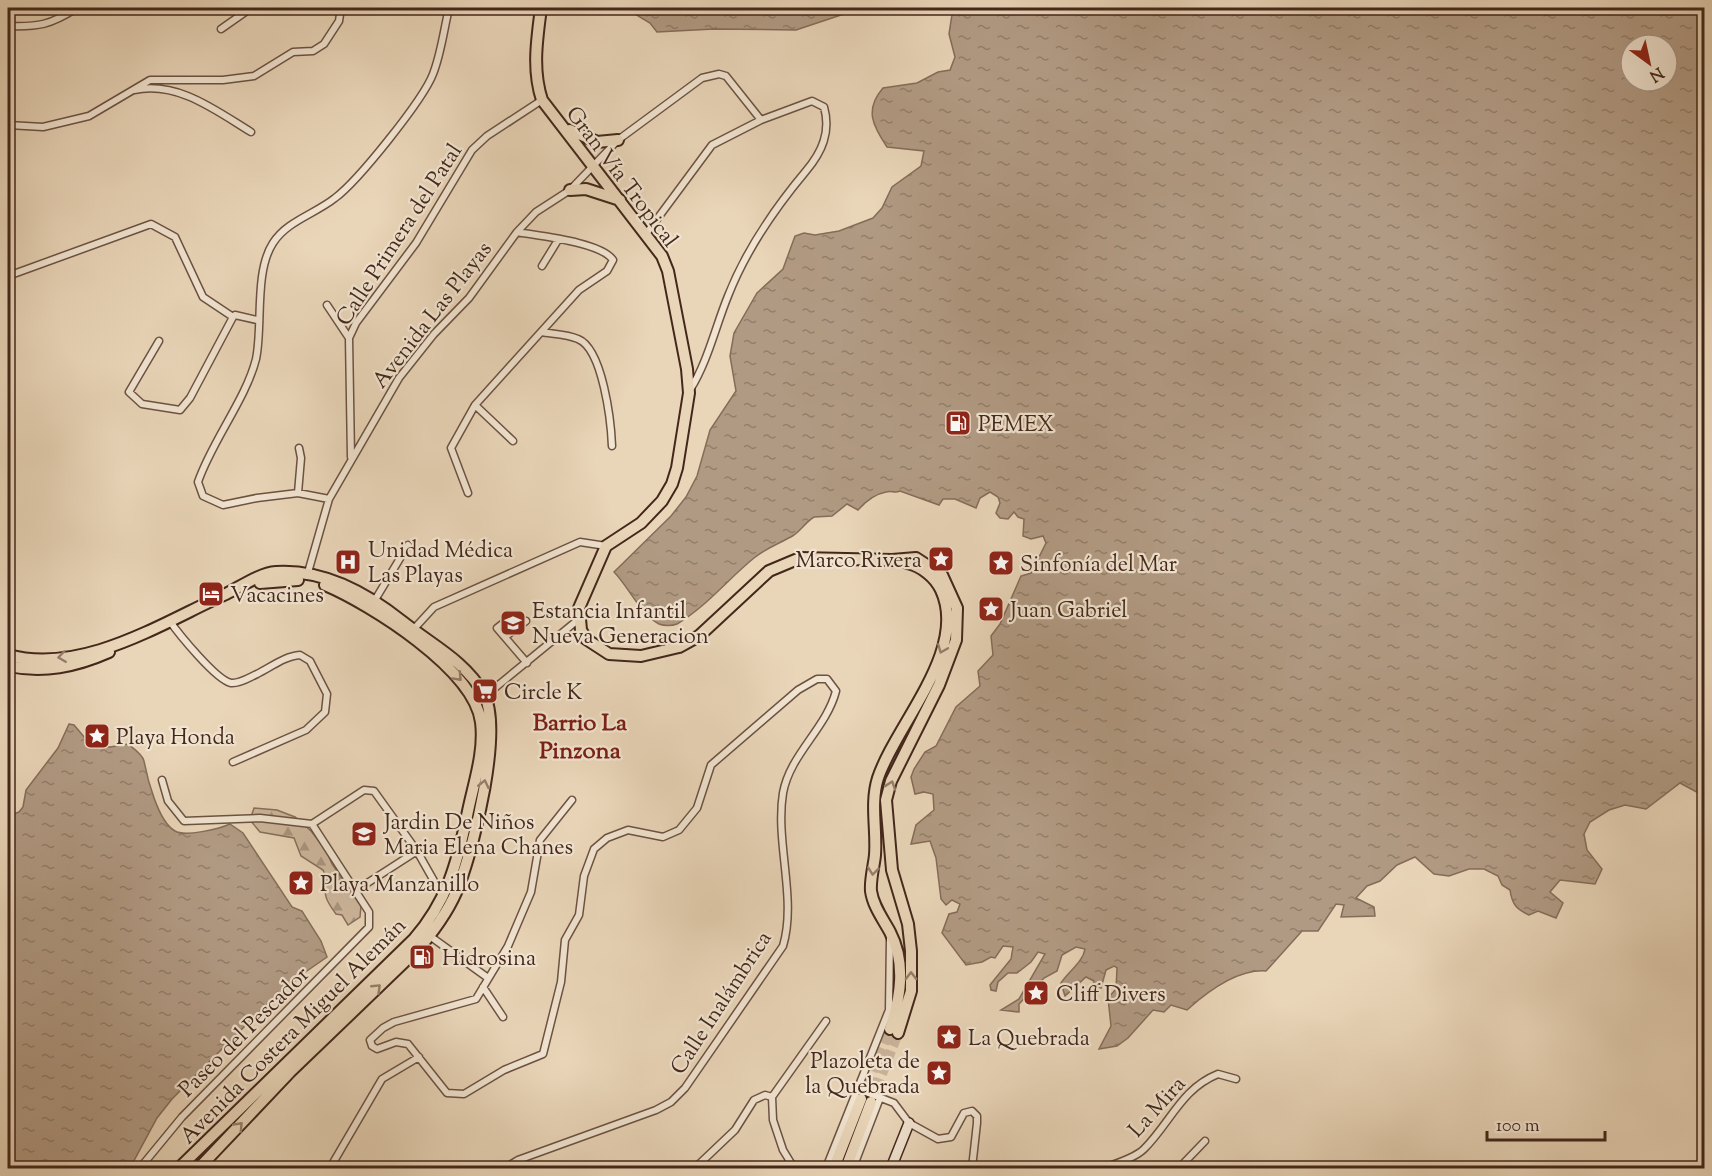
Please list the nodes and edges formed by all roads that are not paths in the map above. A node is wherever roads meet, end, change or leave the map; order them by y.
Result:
1 (77, 8) edge
2 (251, 8) edge
3 (340, 8) edge
4 (449, 8) edge
5 (541, 8) edge
6 (8, 26) edge
7 (221, 29) dead end
8 (130, 91) junction
9 (542, 100) junction
10 (761, 120) junction
11 (8, 125) edge
12 (564, 126) junction
13 (251, 132) dead end
14 (618, 140) junction
15 (593, 164) junction
16 (570, 190) junction
17 (620, 200) junction
18 (517, 232) junction
19 (646, 234) junction
20 (558, 240) junction
21 (542, 266) dead end
22 (8, 276) edge
23 (327, 305) dead end
24 (233, 317) junction
25 (257, 320) junction
26 (541, 332) junction
27 (349, 338) junction
28 (159, 341) dead end
29 (688, 393) junction
30 (476, 405) junction
31 (513, 441) dead end
32 (612, 446) dead end
33 (299, 448) dead end
34 (351, 458) junction
35 (298, 493) junction
36 (468, 493) dead end
37 (329, 499) junction
38 (408, 544) dead end
39 (606, 546) junction
40 (892, 560) junction
41 (307, 577) junction
42 (375, 600) junction
43 (511, 617) dead end
44 (579, 619) junction
45 (526, 621) dead end
46 (170, 622) junction
47 (411, 633) junction
48 (505, 637) junction
49 (8, 655) edge
50 (526, 663) junction
51 (8, 666) edge
52 (485, 696) junction
53 (233, 762) dead end
54 (162, 780) dead end
55 (572, 800) dead end
56 (312, 824) junction
57 (417, 851) junction
58 (355, 891) junction
59 (448, 898) junction
60 (890, 932) junction
61 (426, 933) junction
62 (488, 978) junction
63 (483, 987) junction
64 (503, 1017) dead end
65 (826, 1021) dead end
66 (418, 1057) junction
67 (1236, 1079) dead end
68 (772, 1097) junction
69 (867, 1097) junction
70 (909, 1123) junction
71 (1205, 1141) dead end
72 (140, 1168) edge
73 (179, 1168) edge
74 (199, 1168) edge
75 (330, 1168) edge
76 (505, 1168) edge
77 (695, 1168) edge
78 (794, 1168) edge
79 (826, 1168) edge
80 (834, 1168) edge
81 (846, 1168) edge
82 (853, 1168) edge
83 (891, 1168) edge
84 (972, 1168) edge
85 (1103, 1168) edge
86 (1179, 1168) edge

1 - 6 street
2 - 7 street
3 - 8 street
4 - 25 street
5 - 9 main road, Gran Vía Tropical
8 - 11 street
8 - 13 street
9 - 12 main road, Gran Vía Tropical
9 - 27 street, Calle Primera del Patal
10 - 14 street, Avenida Las Playas
10 - 19 street
10 - 29 street
12 - 14 main road
12 - 15 main road, Gran Vía Tropical
14 - 15 street, Avenida Las Playas
15 - 16 street, Avenida Las Playas
15 - 17 main road, Gran Vía Tropical
16 - 17 main road
16 - 18 street, Avenida Las Playas
17 - 19 main road, Gran Vía Tropical
18 - 20 street
18 - 34 street, Avenida Las Playas
19 - 29 main road, Gran Vía Tropical
20 - 21 street
20 - 26 street
22 - 24 street
23 - 27 street
24 - 25 street
24 - 28 street
25 - 35 street
26 - 30 street
26 - 32 street
27 - 34 street, Calle Primera del Patal
29 - 39 main road, Gran Vía Tropical
30 - 31 street
30 - 36 street
33 - 35 street
34 - 37 street, Avenida Las Playas
35 - 37 street
37 - 41 street, Avenida Las Playas
38 - 42 street
39 - 44 main road
39 - 47 street
40 - 44 main road
40 -> 60 main road
60 -> 40 main road
41 - 42 main road, Avenida Costera Miguel Alemán
41 - 46 main road, Avenida Costera Miguel Alemán
41 - 47 main road, Avenida Costera Miguel Alemán
42 - 47 main road, Avenida Costera Miguel Alemán
43 - 48 street
44 - 50 street
45 - 48 street
46 -> 49 main road, Avenida Costera Miguel Alemán
46 - 51 main road, Avenida Costera Miguel Alemán
46 - 53 street
47 - 52 main road, Avenida Costera Miguel Alemán
47 -> 59 main road, Avenida Costera Miguel Alemán
48 - 50 street
50 - 52 street
59 -> 52 main road, Avenida Costera Miguel Alemán
54 - 56 street
55 - 62 street
56 - 57 street
56 - 58 street
57 - 58 street
57 - 59 street
58 - 72 street, Paseo del Pescador
59 - 61 main road, Avenida Costera Miguel Alemán
60 - 69 street
61 - 62 street
61 - 73 main road, Avenida Costera Miguel Alemán
74 -> 61 main road, Avenida Costera Miguel Alemán
62 - 63 street
63 - 64 street
63 - 66 street
65 - 68 street
66 - 75 street
66 - 76 street, Calle Inalámbrica
67 - 85 street, La Mira
68 - 77 street
68 - 78 street
69 - 70 street
69 - 79 street
69 - 80 main road
69 - 81 main road
69 - 82 street
70 - 83 street
70 - 84 street
71 - 86 street

